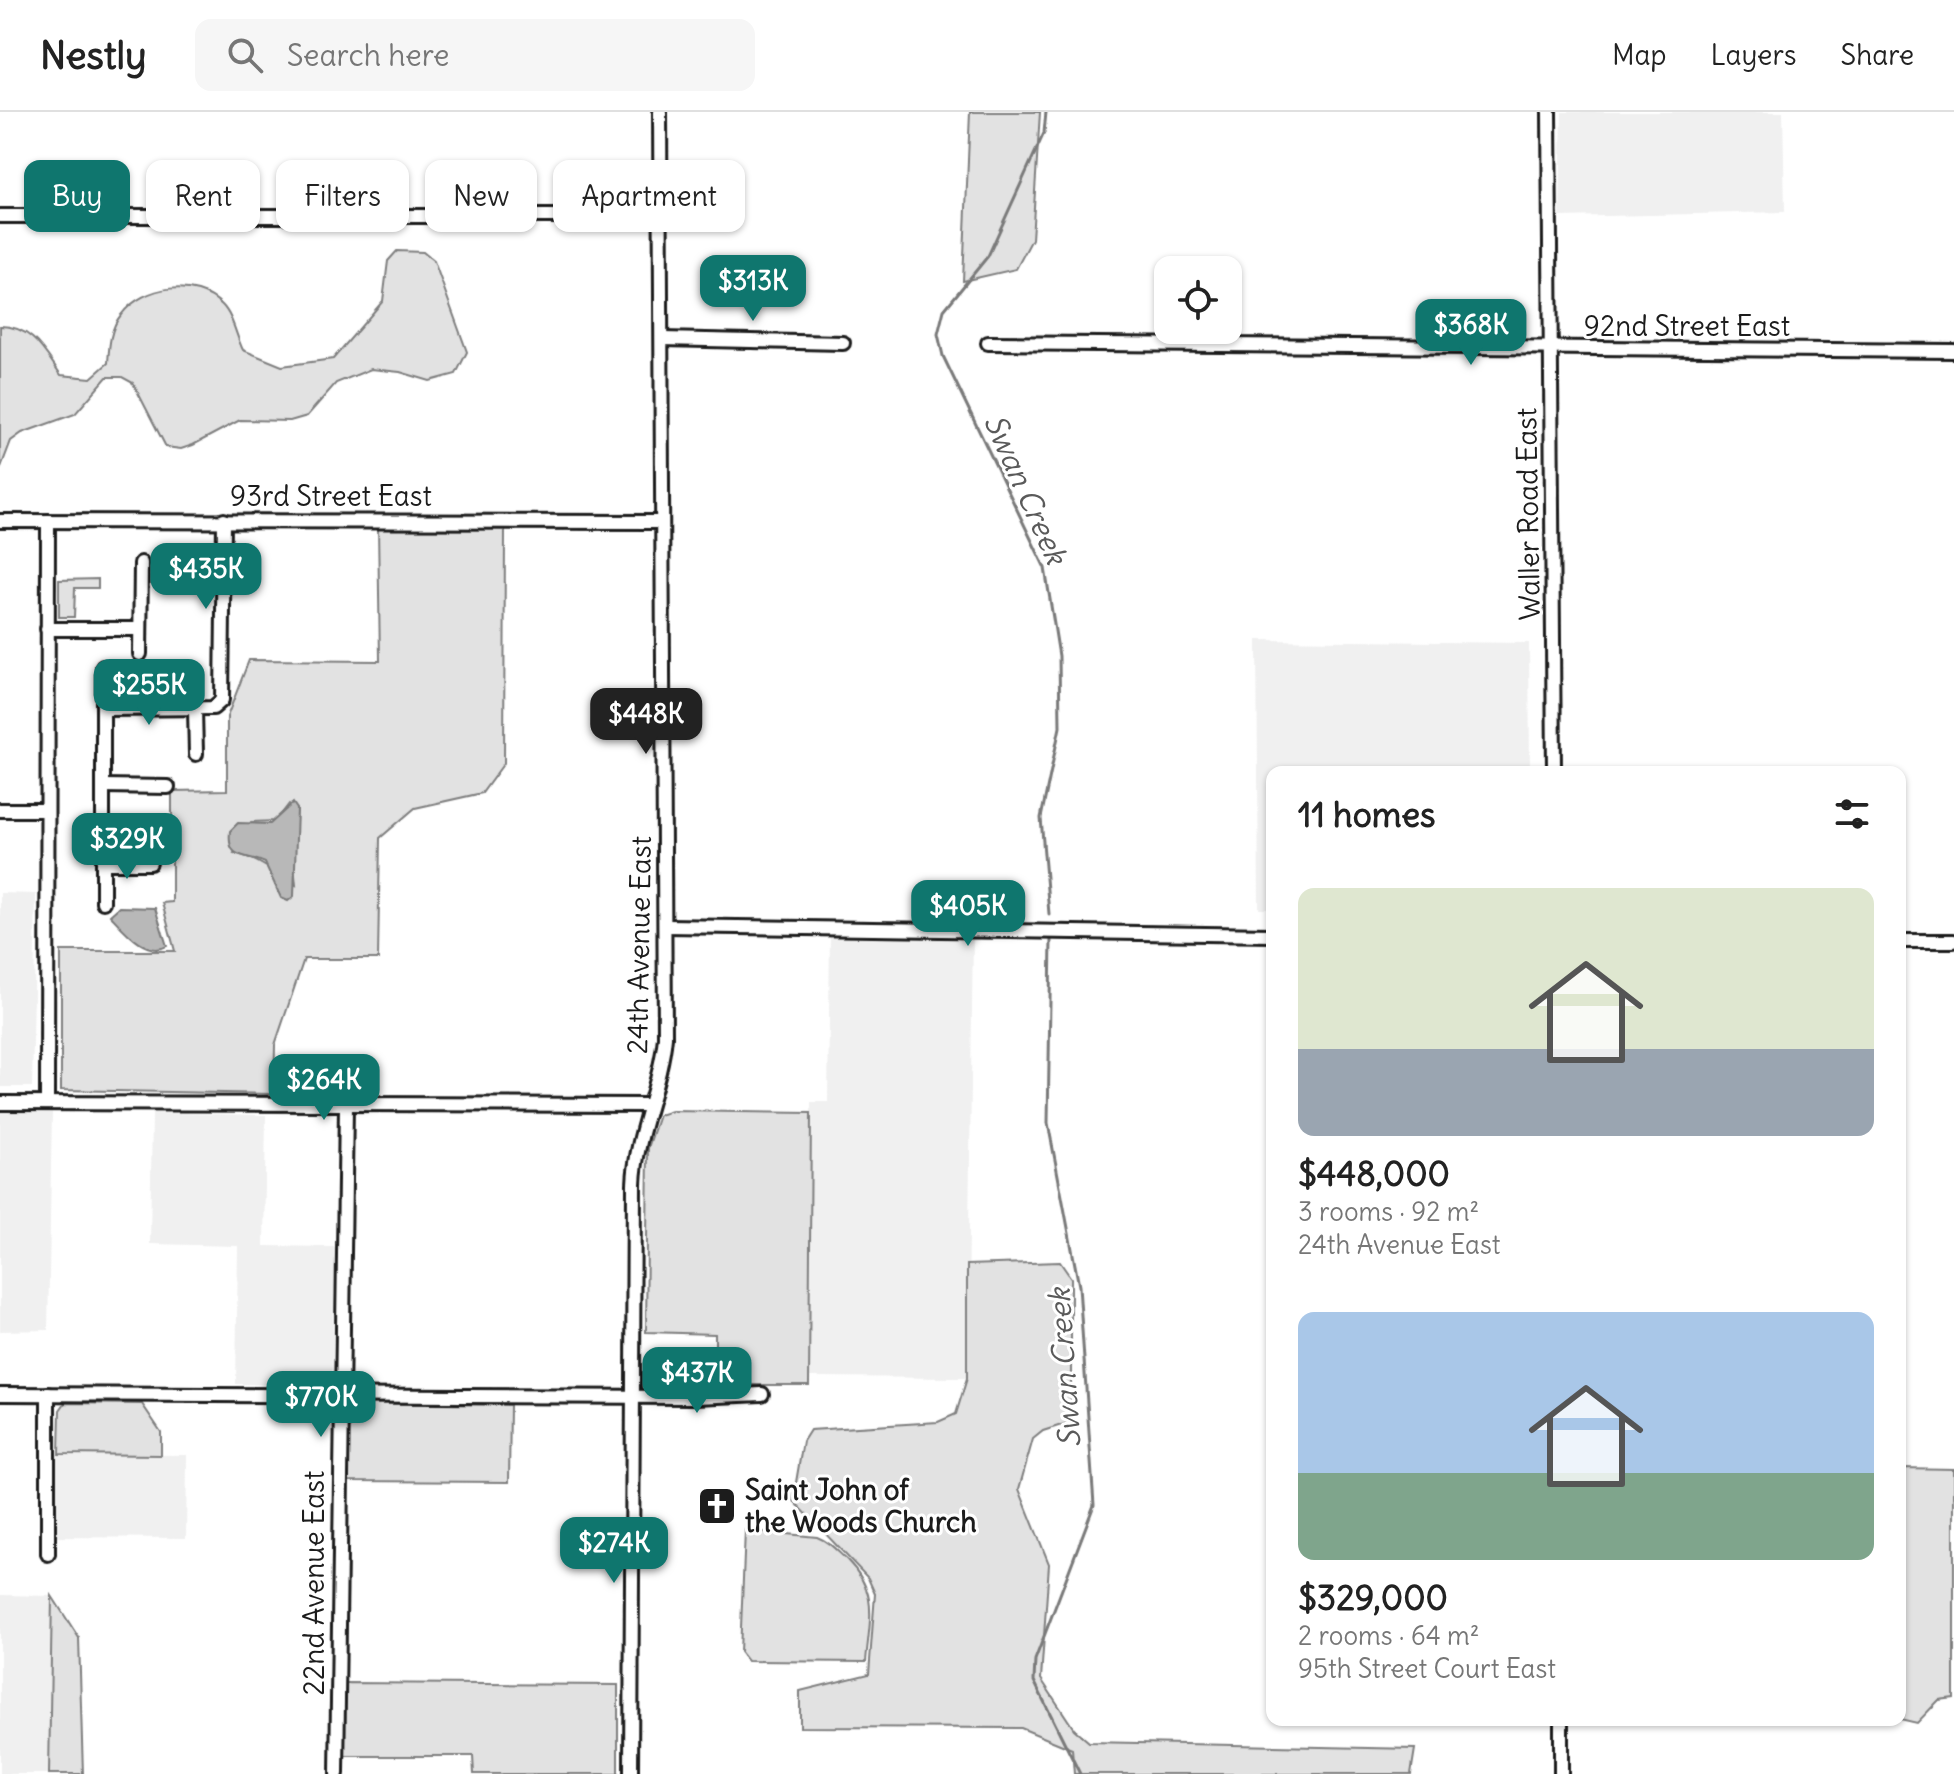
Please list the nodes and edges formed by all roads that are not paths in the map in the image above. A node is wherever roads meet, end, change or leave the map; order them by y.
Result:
1 (660, 112) edge
2 (1549, 112) edge
3 (660, 160) edge
4 (0, 216) edge
5 (553, 216) edge
6 (660, 232) edge
7 (662, 339) junction
8 (843, 343) dead end
9 (988, 343) dead end
10 (1550, 350) junction
11 (1954, 351) edge
12 (224, 520) junction
13 (0, 521) edge
14 (48, 521) junction
15 (662, 522) junction
16 (141, 563) dead end
17 (47, 629) junction
18 (140, 629) junction
19 (140, 654) dead end
20 (103, 667) dead end
21 (103, 709) junction
22 (195, 709) junction
23 (196, 754) dead end
24 (1554, 766) edge
25 (103, 786) junction
26 (168, 787) dead end
27 (0, 810) edge
28 (46, 810) junction
29 (103, 863) junction
30 (150, 863) dead end
31 (103, 902) dead end
32 (665, 926) junction
33 (1266, 935) edge
34 (1906, 941) edge
35 (1954, 941) edge
36 (0, 1103) edge
37 (47, 1103) junction
38 (346, 1105) junction
39 (648, 1105) junction
40 (0, 1394) edge
41 (48, 1394) junction
42 (762, 1394) dead end
43 (631, 1395) junction
44 (342, 1396) junction
45 (48, 1554) dead end
46 (1561, 1726) edge
47 (337, 1774) edge
48 (631, 1774) edge
49 (1561, 1774) edge

1 - 3 street, 24th Avenue East
2 - 10 street, Waller Road East
4 - 5 street
6 - 7 street, 24th Avenue East
7 - 8 street
7 - 15 street, 24th Avenue East
9 - 10 street, 92nd Street East
10 - 11 street, 92nd Street East
10 - 24 street, Waller Road East
12 - 14 street, 93rd Street East
12 - 15 street, 93rd Street East
12 - 22 street
13 - 14 street, 93rd Street East
14 - 17 street
15 - 32 street, 24th Avenue East
16 - 18 street
17 - 18 street
17 - 28 street
18 - 19 street
20 - 21 street
21 - 22 street
21 - 25 street
22 - 23 street
25 - 26 street
25 - 29 street
27 - 28 street
28 - 37 street
29 - 30 street
29 - 31 street
32 - 33 street
32 - 39 street, 24th Avenue East
34 - 35 street
36 - 37 street
37 - 38 street
38 - 39 street
38 - 44 street, 22nd Avenue East
39 - 43 street, 24th Avenue East
40 - 41 street
41 - 44 street
41 - 45 street
42 - 43 street
43 - 44 street
43 - 48 street, 24th Avenue East
44 - 47 street, 22nd Avenue East
46 - 49 street

